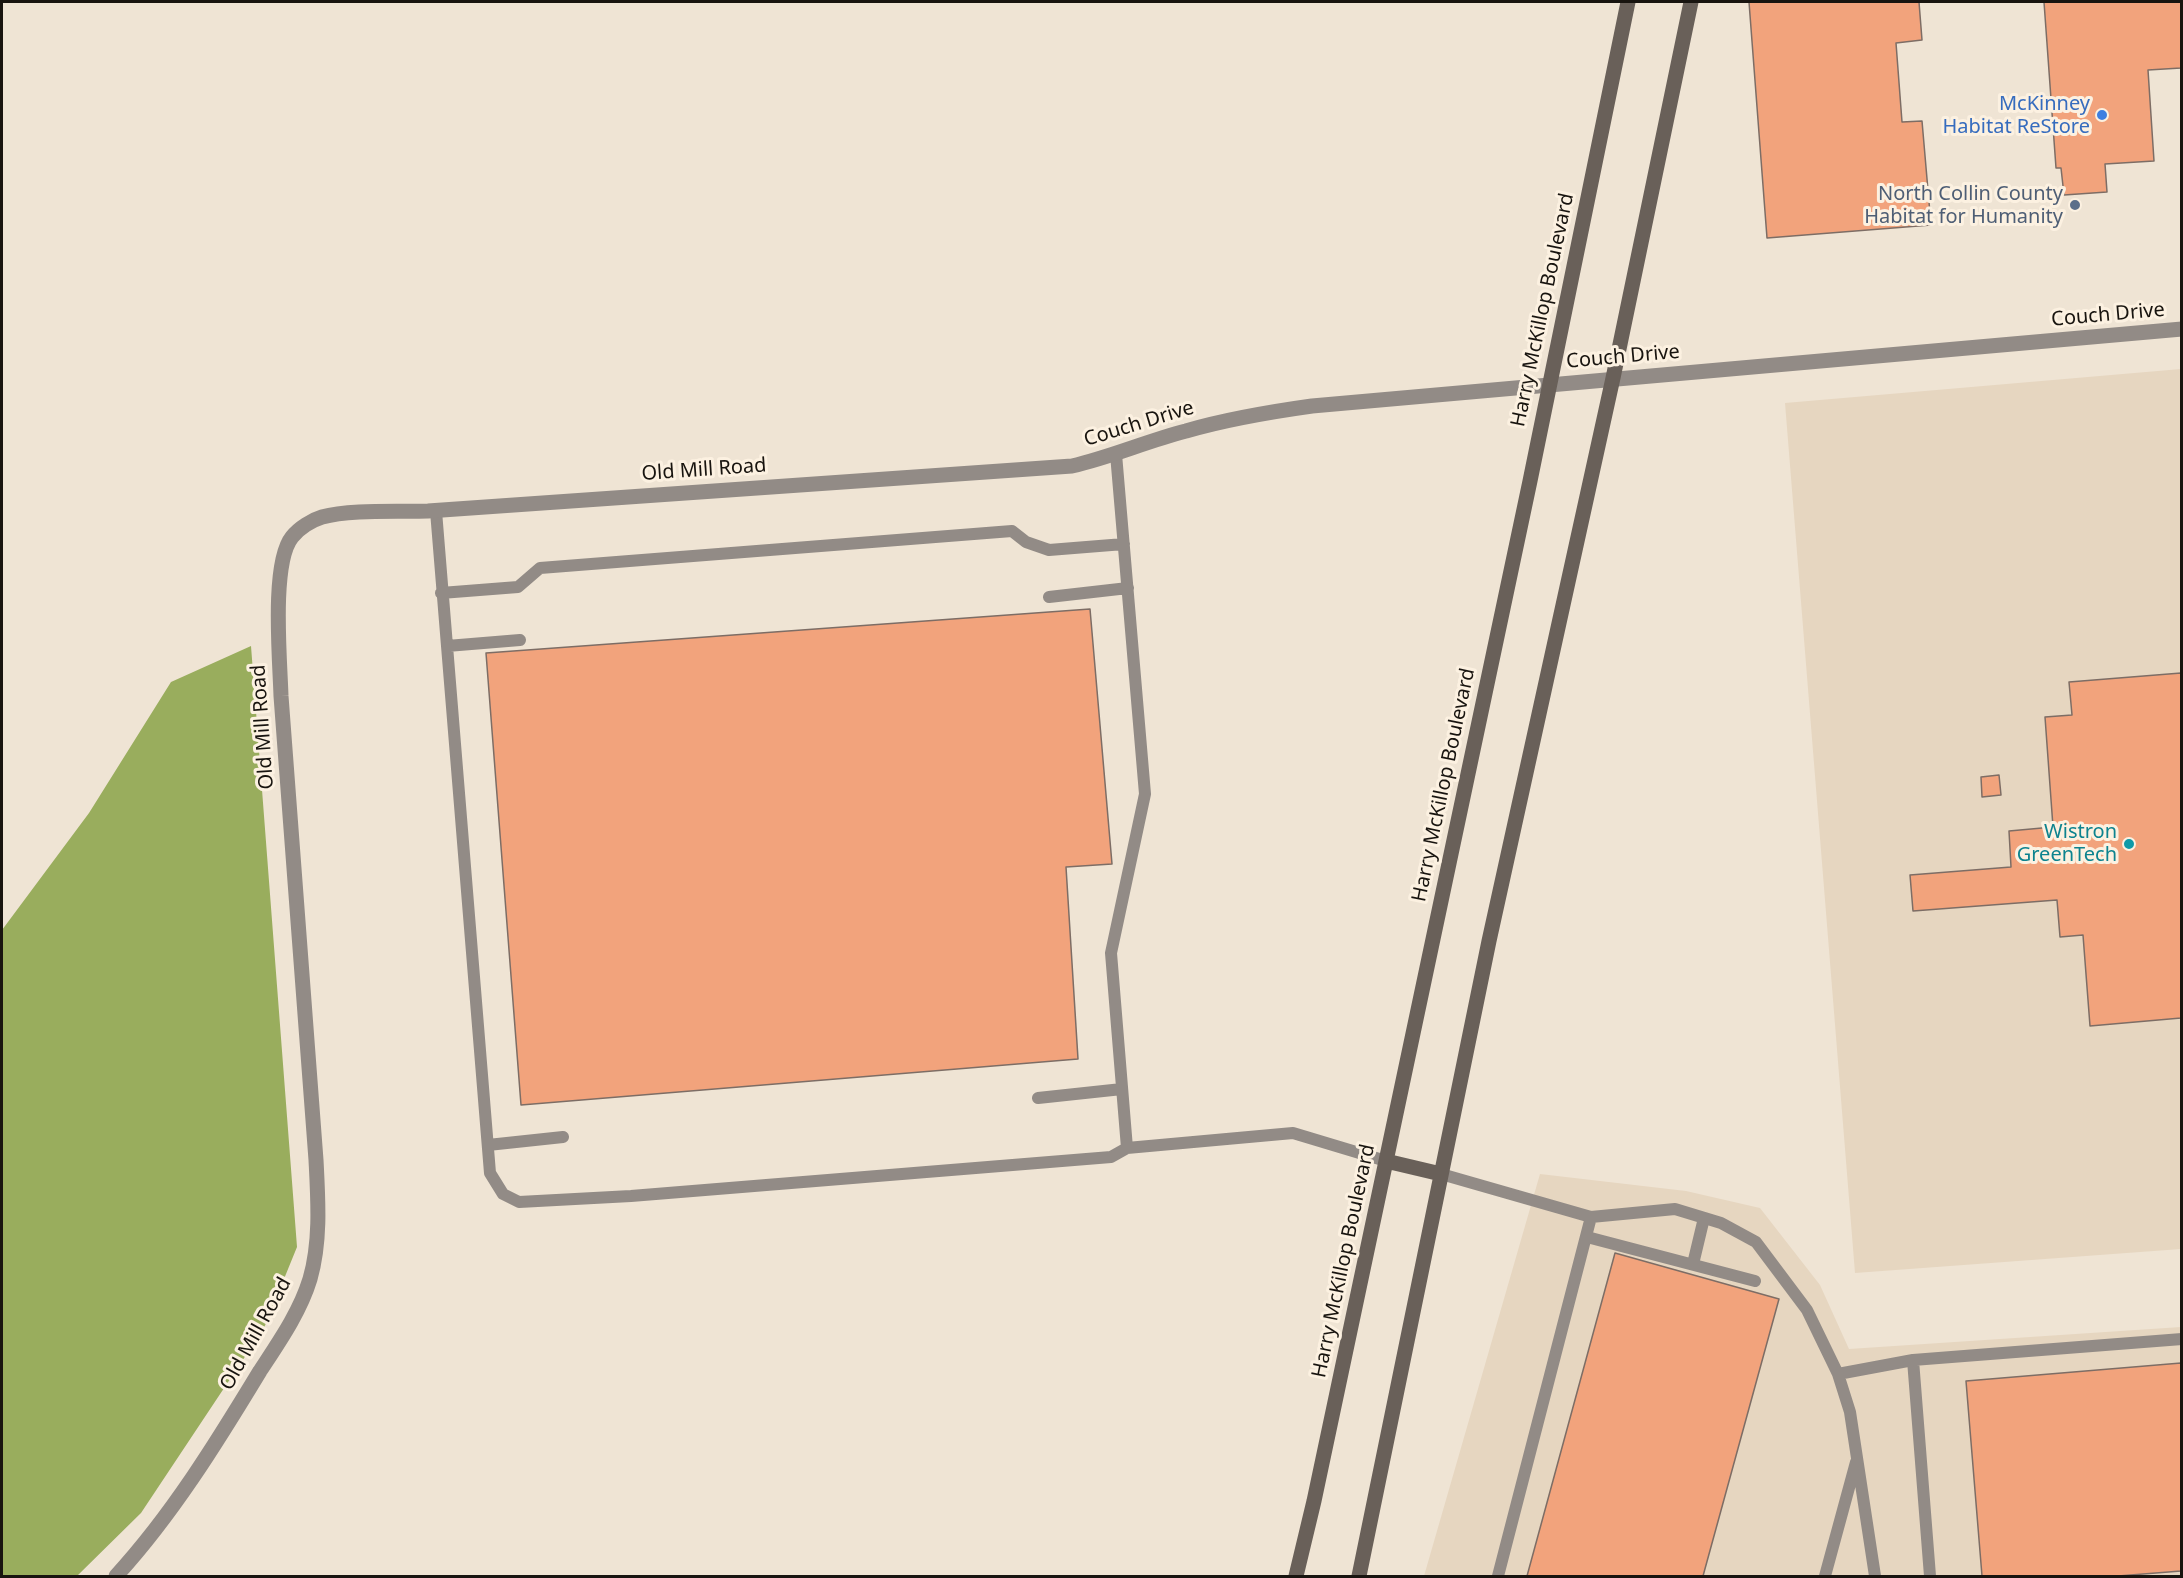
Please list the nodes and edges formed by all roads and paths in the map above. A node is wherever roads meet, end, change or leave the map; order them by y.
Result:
1 (1628, 2) edge
2 (1691, 2) edge
3 (2181, 329) edge
4 (1613, 378) junction
5 (1549, 385) junction
6 (1116, 454) junction
7 (1005, 472) joint
8 (436, 511) junction
9 (1124, 544) junction
10 (1128, 588) junction
11 (441, 593) junction
12 (1049, 597) dead end
13 (520, 640) dead end
14 (447, 646) junction
15 (1122, 1089) junction
16 (1038, 1098) dead end
17 (563, 1137) dead end
18 (488, 1145) junction
19 (1127, 1148) junction
20 (1386, 1161) junction
21 (1441, 1174) junction
22 (1591, 1217) junction
23 (1704, 1218) junction
24 (1587, 1237) junction
25 (1693, 1264) junction
26 (1755, 1281) dead end
27 (2181, 1339) edge
28 (1912, 1360) junction
29 (1838, 1374) junction
30 (1857, 1458) junction
31 (116, 1576) edge
32 (1296, 1576) edge
33 (1359, 1576) edge
34 (1498, 1576) edge
35 (1825, 1576) edge
36 (1875, 1576) edge
37 (1930, 1576) edge

1 - 5 main road, Harry McKillop Boulevard
2 - 4 main road
3 - 4 street, Couch Drive
4 - 5 street, Couch Drive
4 - 21 main road
5 - 6 street, Couch Drive
5 - 20 main road, Harry McKillop Boulevard
6 - 7 street, Couch Drive
6 - 9 lane
7 - 8 street, Old Mill Road
8 - 11 lane
8 - 31 street, Old Mill Road
9 - 10 lane
9 - 11 lane
10 - 12 lane
10 - 15 lane
11 - 14 lane
13 - 14 lane
14 - 18 lane
15 - 16 lane
15 - 19 lane
17 - 18 lane
18 - 19 lane
19 - 20 lane
20 - 21 main road
20 - 32 main road, Harry McKillop Boulevard
21 - 22 lane
21 - 33 main road
22 - 23 lane
22 - 24 lane
23 - 25 lane
23 - 29 lane
24 - 25 lane
24 - 34 lane
25 - 26 lane
27 - 28 lane
28 - 29 lane
28 - 37 lane
29 - 30 lane
30 - 35 lane
30 - 36 lane

